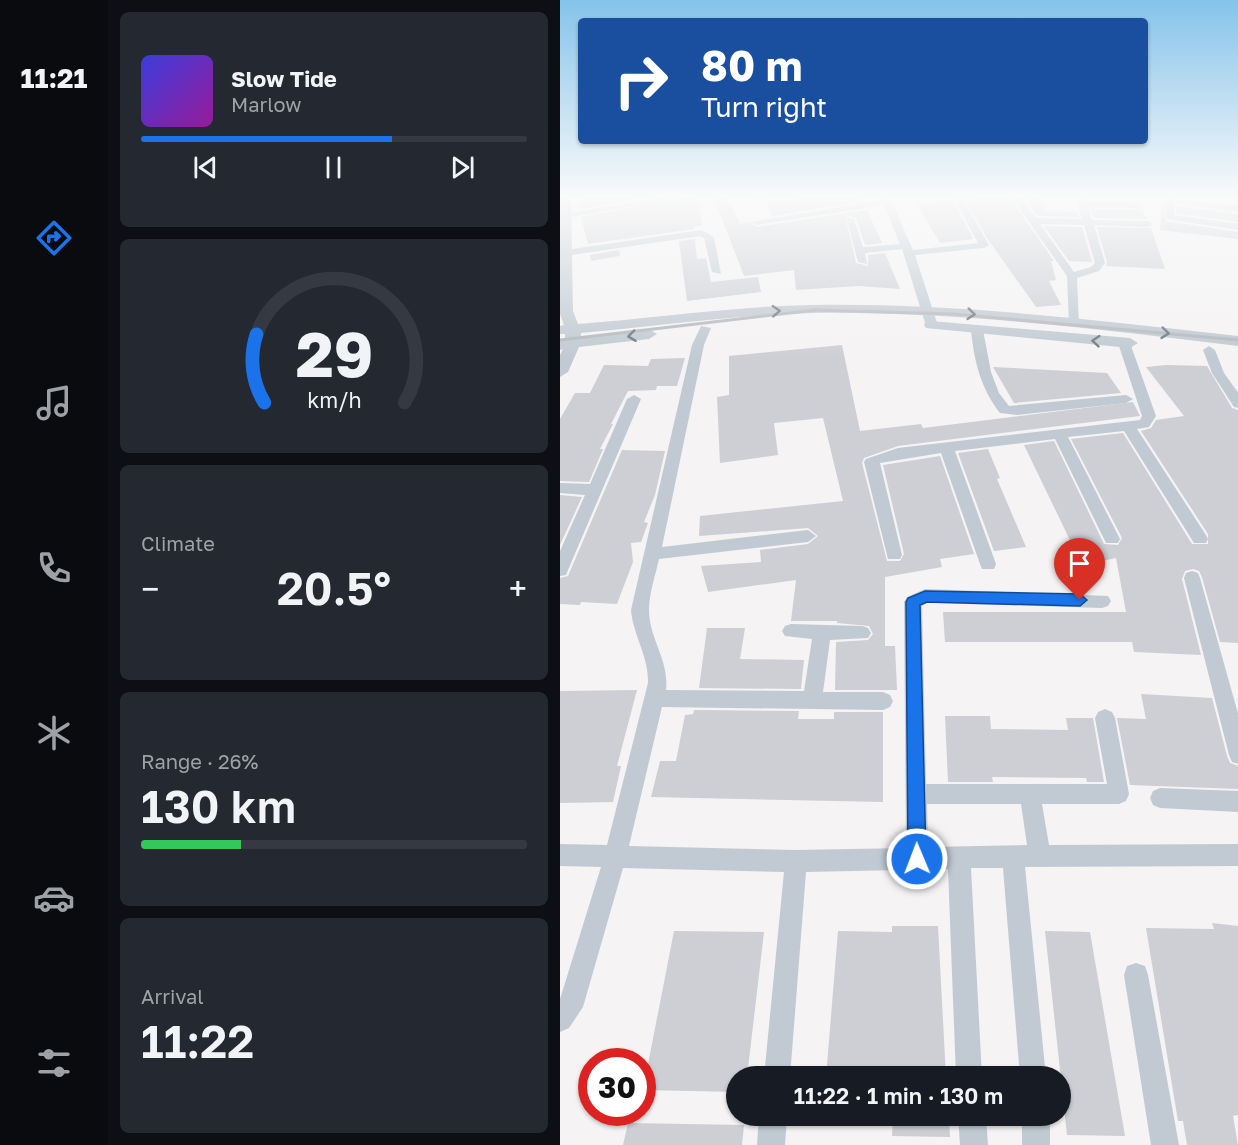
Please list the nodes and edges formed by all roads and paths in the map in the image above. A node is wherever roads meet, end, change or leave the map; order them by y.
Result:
1 (576, 251) edge
2 (712, 251) edge
3 (860, 251) edge
4 (908, 251) edge
5 (1056, 251) edge
6 (1097, 251) edge
7 (565, 253) joint
8 (863, 262) dead end
9 (717, 272) dead end
10 (1073, 276) junction
11 (563, 314) edge
12 (931, 319) junction
13 (732, 320) junction
14 (1075, 324) junction
15 (705, 328) junction
16 (977, 330) junction
17 (566, 337) edge
18 (1238, 340) edge
19 (1124, 343) junction
20 (1209, 350) junction
21 (1238, 352) edge
22 (560, 372) edge
23 (634, 399) dead end
24 (1126, 399) dead end
25 (1238, 404) edge
26 (1129, 427) junction
27 (1059, 434) junction
28 (946, 447) junction
29 (560, 488) edge
30 (594, 490) junction
31 (808, 536) dead end
32 (1112, 539) dead end
33 (1200, 539) dead end
34 (653, 554) junction
35 (894, 555) dead end
36 (988, 564) dead end
37 (560, 570) edge
38 (1192, 578) dead end
39 (1102, 601) dead end
40 (791, 631) dead end
41 (822, 632) junction
42 (862, 633) dead end
43 (655, 698) junction
44 (812, 700) junction
45 (883, 701) dead end
46 (1105, 718) dead end
47 (1238, 755) edge
48 (916, 794) junction
49 (1030, 795) junction
50 (1160, 798) dead end
51 (1238, 802) edge
52 (560, 855) edge
53 (1238, 855) edge
54 (1040, 856) junction
55 (615, 857) junction
56 (1013, 857) junction
57 (959, 858) junction
58 (917, 859) junction
59 (796, 861) junction
60 (1136, 975) dead end
61 (560, 1019) edge
62 (778, 1066) edge
63 (968, 1066) edge
64 (1032, 1066) edge
65 (772, 1126) edge
66 (973, 1126) edge
67 (1036, 1126) edge
68 (771, 1145) edge
69 (974, 1145) edge
70 (1036, 1145) edge
71 (1165, 1145) edge

1 - 7 street
2 - 9 street
3 - 8 street
4 - 12 street
5 - 10 street
6 - 10 street
7 - 11 street
10 - 14 street
11 - 17 street
12 - 13 street
12 -> 14 street
12 - 16 street
13 - 15 street
13 - 17 street
14 -> 18 street
15 -> 17 street
15 - 34 street
19 -> 16 street
16 - 24 street
17 - 22 street
19 - 20 street
19 - 26 street
20 - 21 street
20 - 25 street
23 - 30 street
26 - 27 street
26 - 33 street
27 - 28 street
27 - 32 street
28 - 35 street
28 - 36 street
29 - 30 street
30 - 37 street
31 - 34 street
34 - 43 street
38 - 47 street
39 - 48 street
40 - 41 street
41 - 42 street
41 - 44 street
43 - 44 street
43 - 55 street
44 - 45 street
46 - 49 street
48 - 49 street
48 - 58 street
49 - 54 street
50 - 51 street
52 - 55 street
53 - 54 street
54 - 56 street
55 - 59 street
55 - 61 street
56 - 57 street
56 - 64 street
57 - 58 street
57 - 63 street
58 - 59 street
59 - 62 street
60 - 71 street
65 - 68 street
66 - 69 street
67 - 70 street

